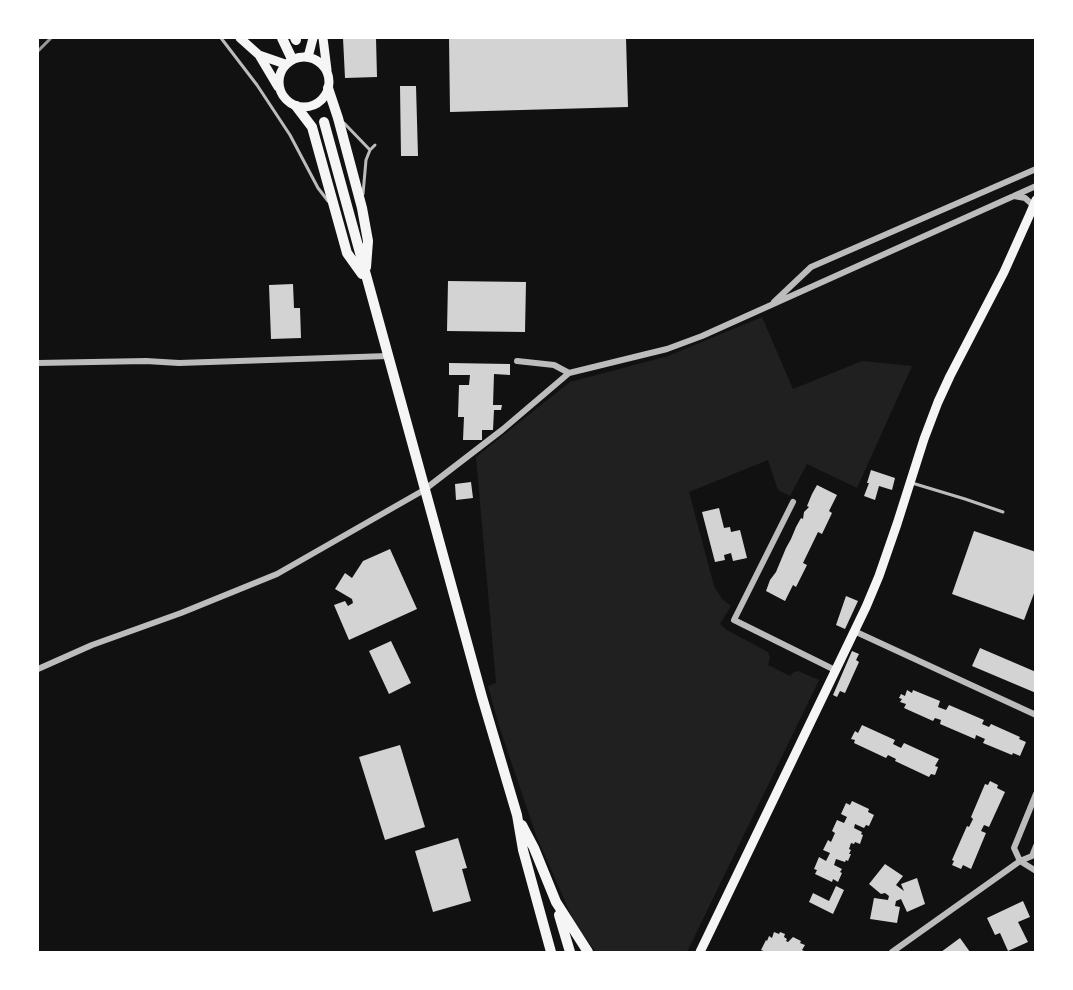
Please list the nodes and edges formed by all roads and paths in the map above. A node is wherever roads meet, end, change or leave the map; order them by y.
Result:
1 (221, 38) edge
2 (240, 38) edge
3 (282, 38) edge
4 (313, 38) edge
5 (323, 38) edge
6 (259, 55) junction
7 (308, 57) junction
8 (288, 62) junction
9 (327, 72) junction
10 (328, 88) junction
11 (279, 89) junction
12 (296, 106) junction
13 (338, 118) junction
14 (324, 122) dead end
15 (375, 145) dead end
16 (370, 150) junction
17 (1035, 169) edge
18 (1035, 186) edge
19 (1014, 196) junction
20 (1034, 203) edge
21 (333, 207) junction
22 (362, 208) junction
23 (366, 279) junction
24 (770, 307) junction
25 (388, 356) junction
26 (517, 361) dead end
27 (38, 363) edge
28 (569, 373) junction
29 (910, 483) junction
30 (424, 490) junction
31 (793, 502) dead end
32 (1003, 512) dead end
33 (854, 631) junction
34 (38, 669) edge
35 (835, 670) junction
36 (1035, 715) edge
37 (1035, 794) edge
38 (517, 815) junction
39 (1035, 846) edge
40 (1020, 861) junction
41 (1035, 871) edge
42 (556, 902) junction
43 (551, 952) edge
44 (570, 952) edge
45 (588, 952) edge
46 (700, 952) edge
47 (892, 952) edge

1 - 21 lane
2 - 6 main road
3 - 8 main road
4 - 7 main road
5 - 9 main road
6 - 8 main road
6 - 11 main road
7 - 8 main road
7 - 9 main road
8 - 11 main road
9 - 10 main road
10 - 12 main road
10 - 13 main road
11 - 12 main road
12 - 21 main road
13 - 16 lane
13 - 22 main road
14 - 23 main road
15 - 16 lane
16 - 22 lane
17 - 24 street
18 - 19 street
19 - 20 street
19 - 24 street
20 - 29 main road
21 - 23 main road
22 - 23 main road
23 - 25 main road
24 - 28 street
25 - 27 street
25 - 30 main road
26 - 28 street
28 - 30 street
29 - 32 lane
29 - 33 main road
30 - 34 street
30 - 38 main road
31 - 35 street
33 - 35 main road
33 - 36 street
35 - 46 main road
37 - 40 street
38 - 42 main road
38 - 43 main road
39 - 40 street
40 - 41 street
40 - 47 street
42 - 44 main road
42 - 45 main road

